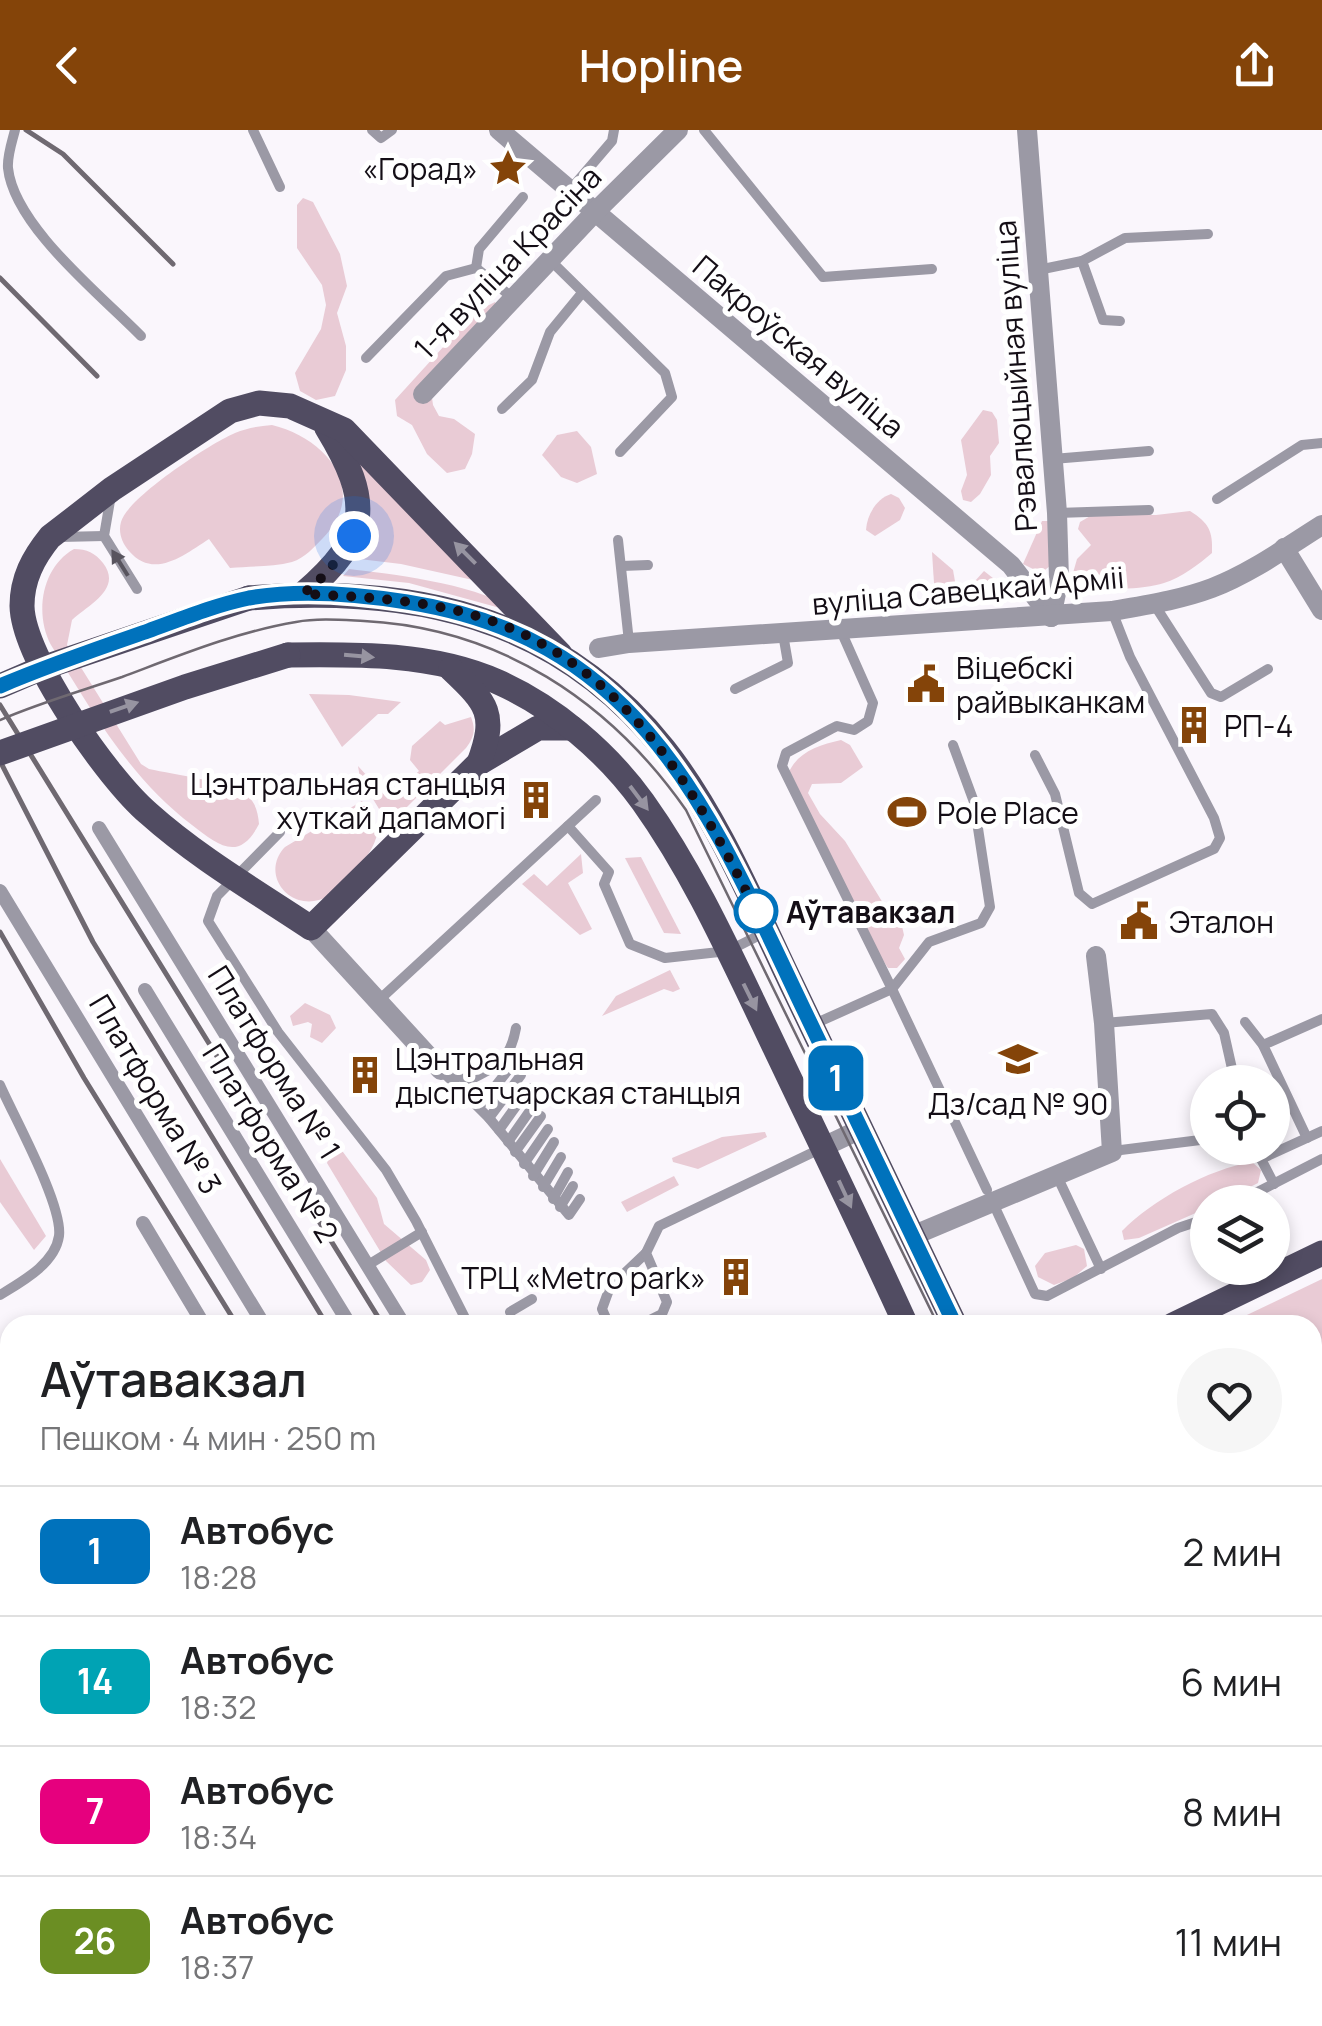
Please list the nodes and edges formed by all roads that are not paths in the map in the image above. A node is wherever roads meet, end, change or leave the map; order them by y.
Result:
1 (252, 130) edge
2 (372, 130) edge
3 (392, 130) edge
4 (499, 130) edge
5 (614, 130) edge
6 (678, 130) edge
7 (704, 130) edge
8 (1027, 130) edge
9 (14, 136) edge
10 (0, 138) edge
11 (280, 187) dead end
12 (570, 191) junction
13 (523, 197) dead end
14 (595, 212) junction
15 (1208, 234) dead end
16 (550, 260) junction
17 (1082, 261) junction
18 (476, 268) junction
19 (932, 269) dead end
20 (1037, 270) junction
21 (582, 293) junction
22 (514, 299) junction
23 (1120, 321) dead end
24 (141, 336) dead end
25 (366, 358) dead end
26 (423, 394) dead end
27 (502, 409) dead end
28 (322, 419) junction
29 (1322, 443) edge
30 (620, 452) dead end
31 (1149, 452) dead end
32 (1052, 459) junction
33 (112, 489) junction
34 (1217, 499) dead end
35 (1149, 510) dead end
36 (1057, 512) junction
37 (1322, 525) edge
38 (104, 536) junction
39 (50, 537) junction
40 (618, 540) dead end
41 (1284, 548) junction
42 (648, 565) dead end
43 (622, 566) junction
44 (137, 589) dead end
45 (303, 594) junction
46 (1153, 604) junction
47 (1322, 608) edge
48 (1112, 611) junction
49 (1051, 617) junction
50 (523, 627) junction
51 (841, 631) junction
52 (783, 634) junction
53 (629, 643) junction
54 (599, 648) dead end
55 (438, 664) junction
56 (1268, 668) dead end
57 (0, 686) edge
58 (735, 689) dead end
59 (572, 728) junction
60 (953, 745) dead end
61 (0, 753) edge
62 (1035, 754) dead end
63 (479, 763) junction
64 (596, 800) dead end
65 (568, 826) junction
66 (99, 828) dead end
67 (280, 832) dead end
68 (237, 878) junction
69 (0, 891) edge
70 (311, 928) junction
71 (766, 932) junction
72 (728, 950) junction
73 (1096, 956) dead end
74 (892, 988) junction
75 (144, 990) dead end
76 (377, 1002) junction
77 (1322, 1018) edge
78 (1245, 1022) dead end
79 (1104, 1023) junction
80 (811, 1026) junction
81 (516, 1028) dead end
82 (1263, 1045) junction
83 (516, 1060) dead end
84 (1231, 1065) edge
85 (442, 1070) junction
86 (521, 1075) dead end
87 (0, 1085) edge
88 (529, 1088) dead end
89 (536, 1102) dead end
90 (479, 1107) junction
91 (541, 1116) dead end
92 (489, 1118) junction
93 (548, 1129) dead end
94 (861, 1129) junction
95 (499, 1130) junction
96 (1322, 1131) edge
97 (1307, 1138) junction
98 (1190, 1141) edge
99 (554, 1142) dead end
100 (1290, 1146) edge
101 (511, 1147) junction
102 (823, 1147) junction
103 (1112, 1152) junction
104 (560, 1157) dead end
105 (1322, 1159) edge
106 (524, 1164) junction
107 (1264, 1165) edge
108 (568, 1172) dead end
109 (1056, 1175) junction
110 (533, 1176) junction
111 (1274, 1184) joint
112 (573, 1186) dead end
113 (543, 1188) junction
114 (989, 1196) junction
115 (580, 1198) dead end
116 (556, 1203) junction
117 (143, 1223) dead end
118 (1190, 1224) edge
119 (422, 1232) junction
120 (912, 1236) junction
121 (646, 1253) junction
122 (1322, 1254) edge
123 (368, 1265) junction
124 (1101, 1269) junction
125 (0, 1295) edge
126 (532, 1299) dead end
127 (510, 1312) dead end
128 (198, 1315) edge
129 (258, 1315) edge
130 (344, 1315) edge
131 (398, 1315) edge
132 (464, 1315) edge
133 (604, 1315) edge
134 (660, 1315) edge
135 (901, 1315) edge
136 (950, 1315) edge
137 (1195, 1315) edge

1 - 11 lane
2 - 3 lane
4 - 12 street, Пакроўская вуліца
5 - 12 lane
6 - 14 street, 1-я вуліца Красіна
7 - 19 lane
8 - 20 street, Рэвалюцыйная вуліца
9 - 10 lane
9 - 24 lane
12 - 14 street, Пакроўская вуліца
13 - 18 lane
14 - 16 street, 1-я вуліца Красіна
14 - 49 street, Пакроўская вуліца
15 - 17 lane
16 - 21 lane
16 - 22 street, 1-я вуліца Красіна
17 - 20 lane
17 - 23 lane
18 - 22 lane
18 - 25 lane
20 - 32 street, Рэвалюцыйная вуліца
21 - 27 lane
21 - 30 lane
22 - 26 street, 1-я вуліца Красіна
28 - 33 main road
28 - 45 main road
50 -> 28 main road
29 - 34 lane
31 - 32 lane
32 - 36 street, Рэвалюцыйная вуліца
33 - 38 lane
33 - 39 main road
35 - 36 lane
36 - 49 street, Рэвалюцыйная вуліца
37 - 41 street, вуліца Савецкай Арміі
38 - 39 lane
44 -> 38 lane
39 - 68 main road
40 - 43 lane
41 - 46 street, вуліца Савецкай Арміі
41 - 47 street
42 - 43 lane
43 - 53 lane
45 - 50 main road
45 - 57 main road, bridge
46 - 48 street, вуліца Савецкай Арміі
46 - 56 lane
48 - 49 street, вуліца Савецкай Арміі
48 - 62 lane
49 - 51 street, вуліца Савецкай Арміі
50 - 71 main road
51 - 52 street, вуліца Савецкай Арміі
51 - 74 lane
52 - 53 street, вуліца Савецкай Арміі
52 - 58 lane
53 - 54 street, вуліца Савецкай Арміі
55 - 59 main road
61 -> 55 main road, bridge
55 - 63 main road
59 - 63 main road
59 -> 72 main road
60 - 74 lane
63 - 70 main road
64 - 65 lane
65 - 72 lane
65 - 76 lane
66 - 123 street, Платформа № 1
67 - 68 lane
68 - 70 main road
68 - 119 lane
69 - 129 street, Платформа № 3
70 - 76 street
71 - 72 lane
71 - 80 main road
72 -> 102 main road
73 - 79 street
74 - 80 lane
74 - 114 lane
75 - 130 street, Платформа № 2
76 - 85 street
77 - 82 lane
78 - 82 lane
79 - 84 lane
79 - 103 street
80 - 94 main road
81 - 85 lane
82 - 97 lane
83 - 90 lane
85 - 90 lane
86 - 92 lane
87 - 125 lane
88 - 95 lane
89 - 101 lane
90 - 92 lane
91 - 101 lane
92 - 95 lane
93 - 106 lane
94 - 102 street
94 - 120 main road
95 - 101 lane
96 - 97 lane
97 - 100 lane
98 - 103 lane
99 - 110 lane
101 - 106 lane
102 - 121 lane
102 -> 135 main road
103 - 109 street
104 - 113 lane
105 - 111 lane
106 - 110 lane
107 - 111 lane
108 - 116 lane
109 - 114 street
109 - 124 lane
110 - 113 lane
112 - 116 lane
113 - 116 lane
114 - 120 street
114 - 124 lane
115 - 116 lane
117 - 128 street
118 - 124 lane
119 - 123 lane
119 - 132 lane
120 - 136 main road
121 - 133 lane
121 - 134 lane
122 - 137 main road
123 - 131 street, Платформа № 1
126 - 127 lane

